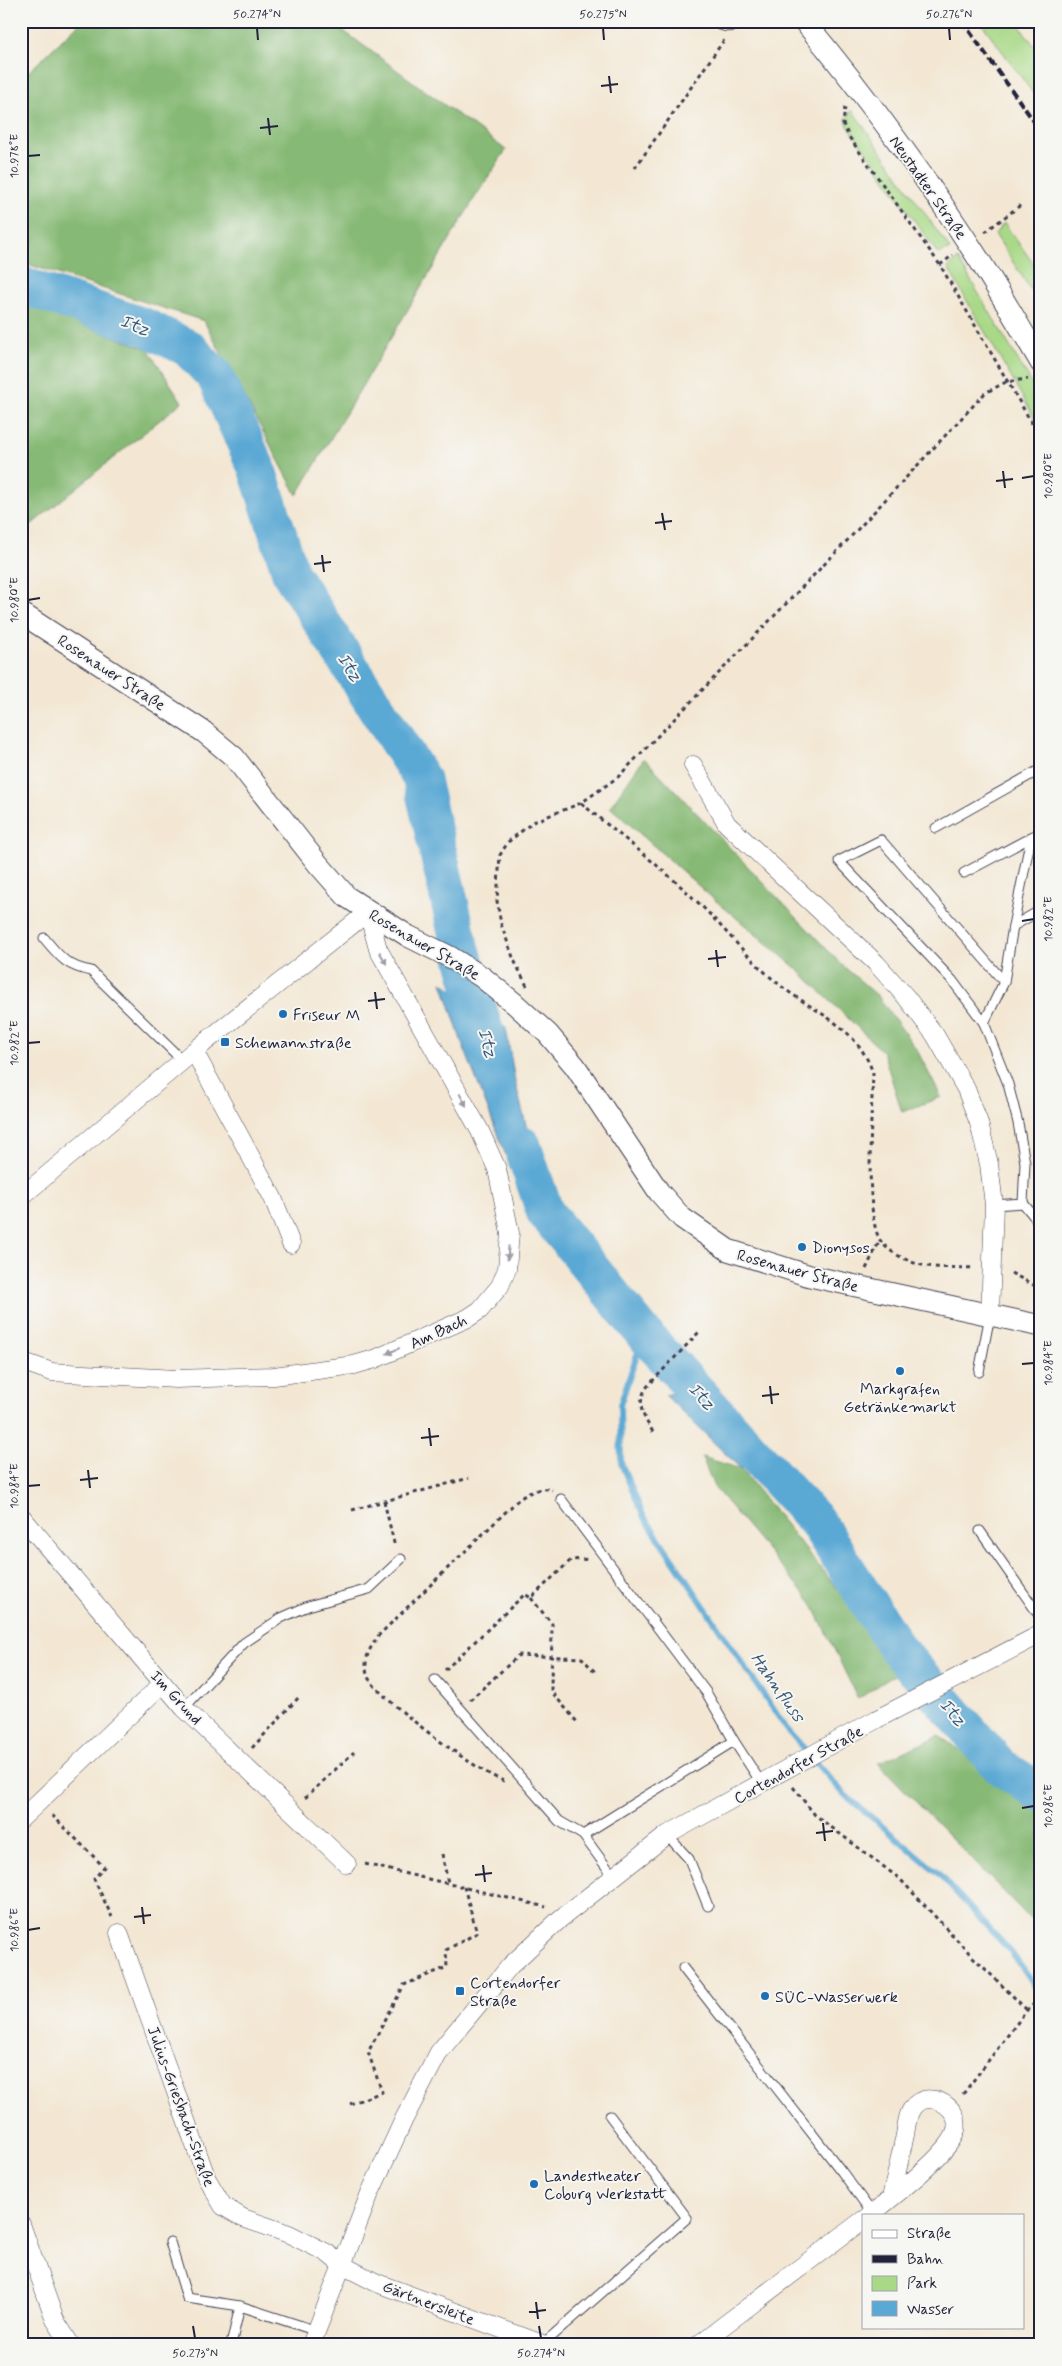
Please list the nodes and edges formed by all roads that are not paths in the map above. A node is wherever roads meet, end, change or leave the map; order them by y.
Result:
1 (713, 21) edge
2 (749, 21) edge
3 (804, 21) edge
4 (1036, 370) edge
5 (21, 613) edge
6 (693, 765) dead end
7 (1041, 769) edge
8 (936, 828) dead end
9 (1041, 832) edge
10 (1031, 837) junction
11 (964, 873) dead end
12 (1041, 910) edge
13 (368, 912) junction
14 (1013, 926) junction
15 (44, 938) dead end
16 (1004, 982) junction
17 (984, 1023) junction
18 (188, 1056) junction
19 (21, 1197) edge
20 (1023, 1203) junction
21 (994, 1205) junction
22 (1039, 1220) edge
23 (291, 1244) dead end
24 (990, 1314) junction
25 (1041, 1326) edge
26 (21, 1361) edge
27 (978, 1372) dead end
28 (561, 1499) road end
29 (21, 1516) edge
30 (980, 1531) dead end
31 (400, 1560) road end
32 (1041, 1618) edge
33 (1041, 1634) edge
34 (435, 1680) road end
35 (162, 1684) junction
36 (184, 1708) junction
37 (734, 1742) junction
38 (762, 1784) junction
39 (21, 1820) edge
40 (583, 1835) junction
41 (667, 1835) junction
42 (348, 1864) road end
43 (612, 1876) junction
44 (708, 1906) dead end
45 (119, 1933) road end
46 (683, 1968) dead end
47 (610, 2116) dead end
48 (891, 2198) junction
49 (867, 2214) edge
50 (871, 2214) edge
51 (862, 2221) edge
52 (21, 2224) edge
53 (170, 2242) dead end
54 (342, 2265) junction
55 (240, 2306) junction
56 (314, 2338) edge
57 (515, 2340) edge
58 (544, 2344) edge
59 (72, 2345) edge
60 (231, 2345) edge
61 (698, 2345) edge

1 - 2 lane
3 - 4 street, Neustadter Straße
5 - 13 street, Rosenauer Straße
6 - 21 street
7 - 8 lane
9 - 10 lane
10 - 11 lane
10 - 14 lane
12 - 14 lane
13 - 18 street
13 - 24 street, Rosenauer Straße
13 -> 26 street, Am Bach
14 - 16 lane
15 - 18 lane
16 - 17 lane
16 - 17 lane
17 - 20 lane
18 - 19 street
18 - 23 street
20 - 21 lane
20 - 22 lane
21 - 24 street
24 - 25 street, Rosenauer Straße
24 - 27 lane
28 - 37 lane
29 - 35 street, Im Grund
30 - 32 lane
31 - 36 lane
33 - 38 street, Cortendorfer Straße
34 - 40 lane
35 - 36 street, Im Grund
35 - 39 street
36 - 42 street, Im Grund
37 - 38 lane
37 - 40 lane
38 - 41 street, Cortendorfer Straße
40 - 43 lane
41 - 43 street, Cortendorfer Straße
41 - 44 lane
43 - 54 street, Cortendorfer Straße
45 - 54 street, Julius-Griesbach-Straße
46 - 49 lane
47 - 58 lane
48 - 48 street
48 - 50 street
51 - 61 street
52 - 59 street
53 - 55 lane
54 - 56 street, Cortendorfer Straße
54 - 57 street, Gärtnersleite
55 - 56 lane
55 - 60 lane
57 - 58 street, Gärtnersleite

